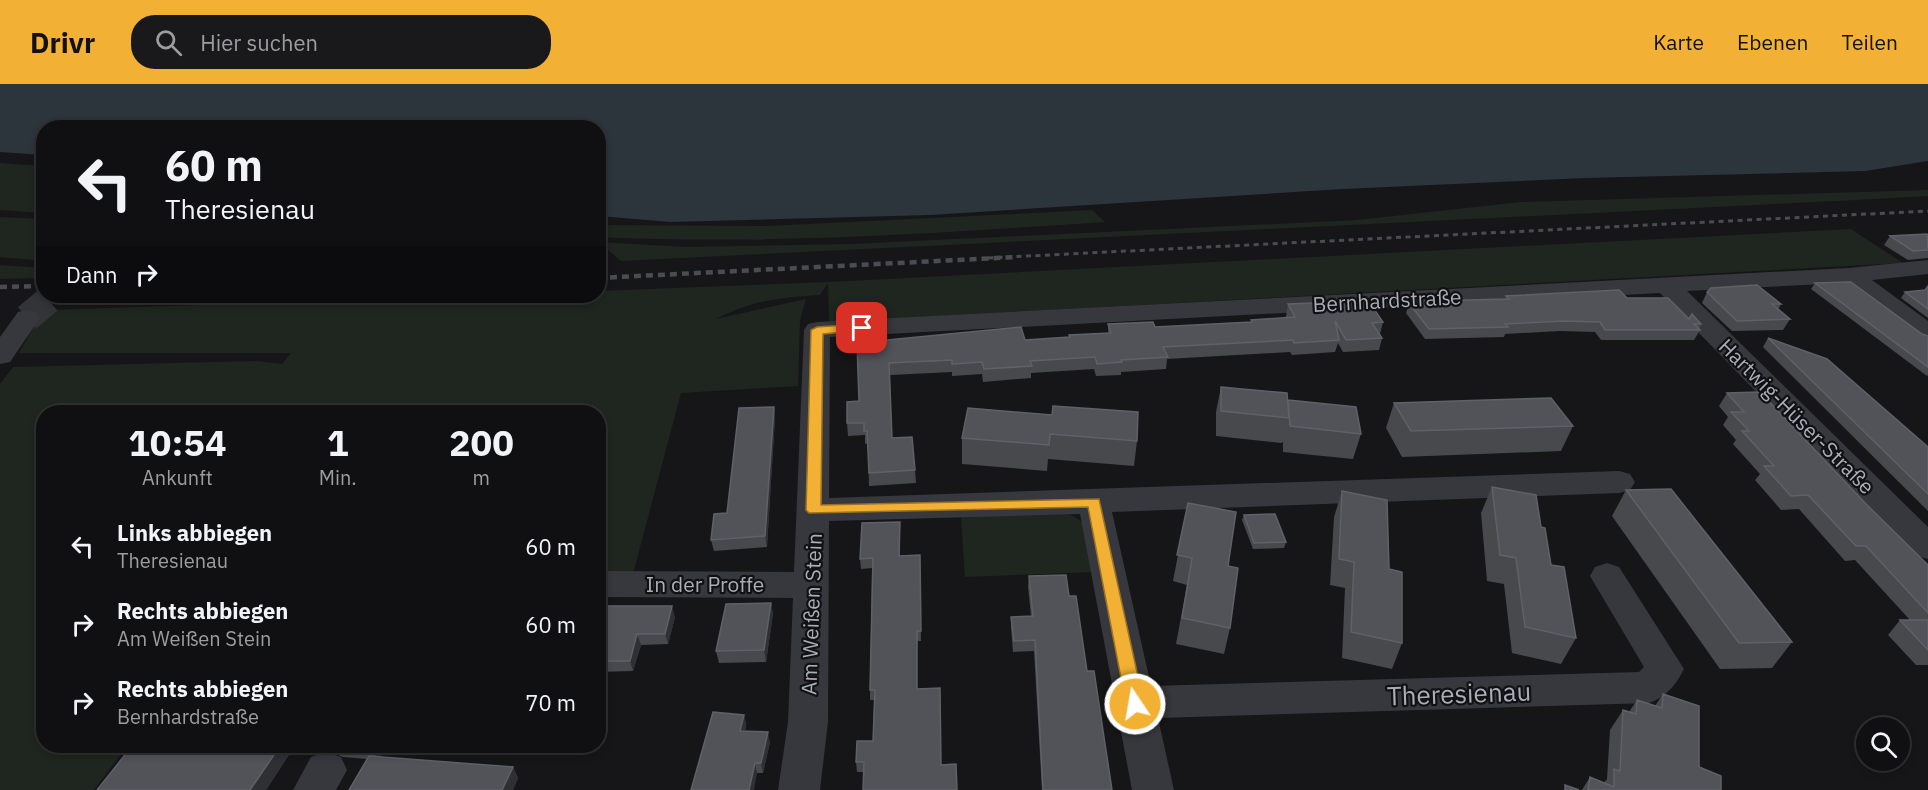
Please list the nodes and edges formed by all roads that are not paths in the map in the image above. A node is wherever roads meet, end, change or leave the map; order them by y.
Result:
1 (1928, 267) edge
2 (1849, 275) junction
3 (1666, 285) junction
4 (27, 318) tunnel mouth
5 (817, 330) joint
6 (1928, 333) edge
7 (0, 356) edge
8 (1618, 482) dead end
9 (1094, 502) junction
10 (814, 510) junction
11 (1928, 547) edge
12 (1607, 576) dead end
13 (606, 584) edge
14 (811, 585) junction
15 (1135, 704) junction
16 (799, 790) edge
17 (1153, 790) edge

1 - 2 street, Bernhardstraße
2 - 3 street, Bernhardstraße
2 - 6 street
3 - 5 street, Bernhardstraße
3 - 11 street, Hartwig-Hüser-Straße
4 - 7 street
5 - 10 street, Am Weißen Stein
8 - 9 street
9 - 10 street
9 - 15 street
10 - 14 street, Am Weißen Stein
12 - 15 street, Theresienau
13 - 14 street, In der Proffe
14 - 16 street, Am Weißen Stein
15 - 17 street

